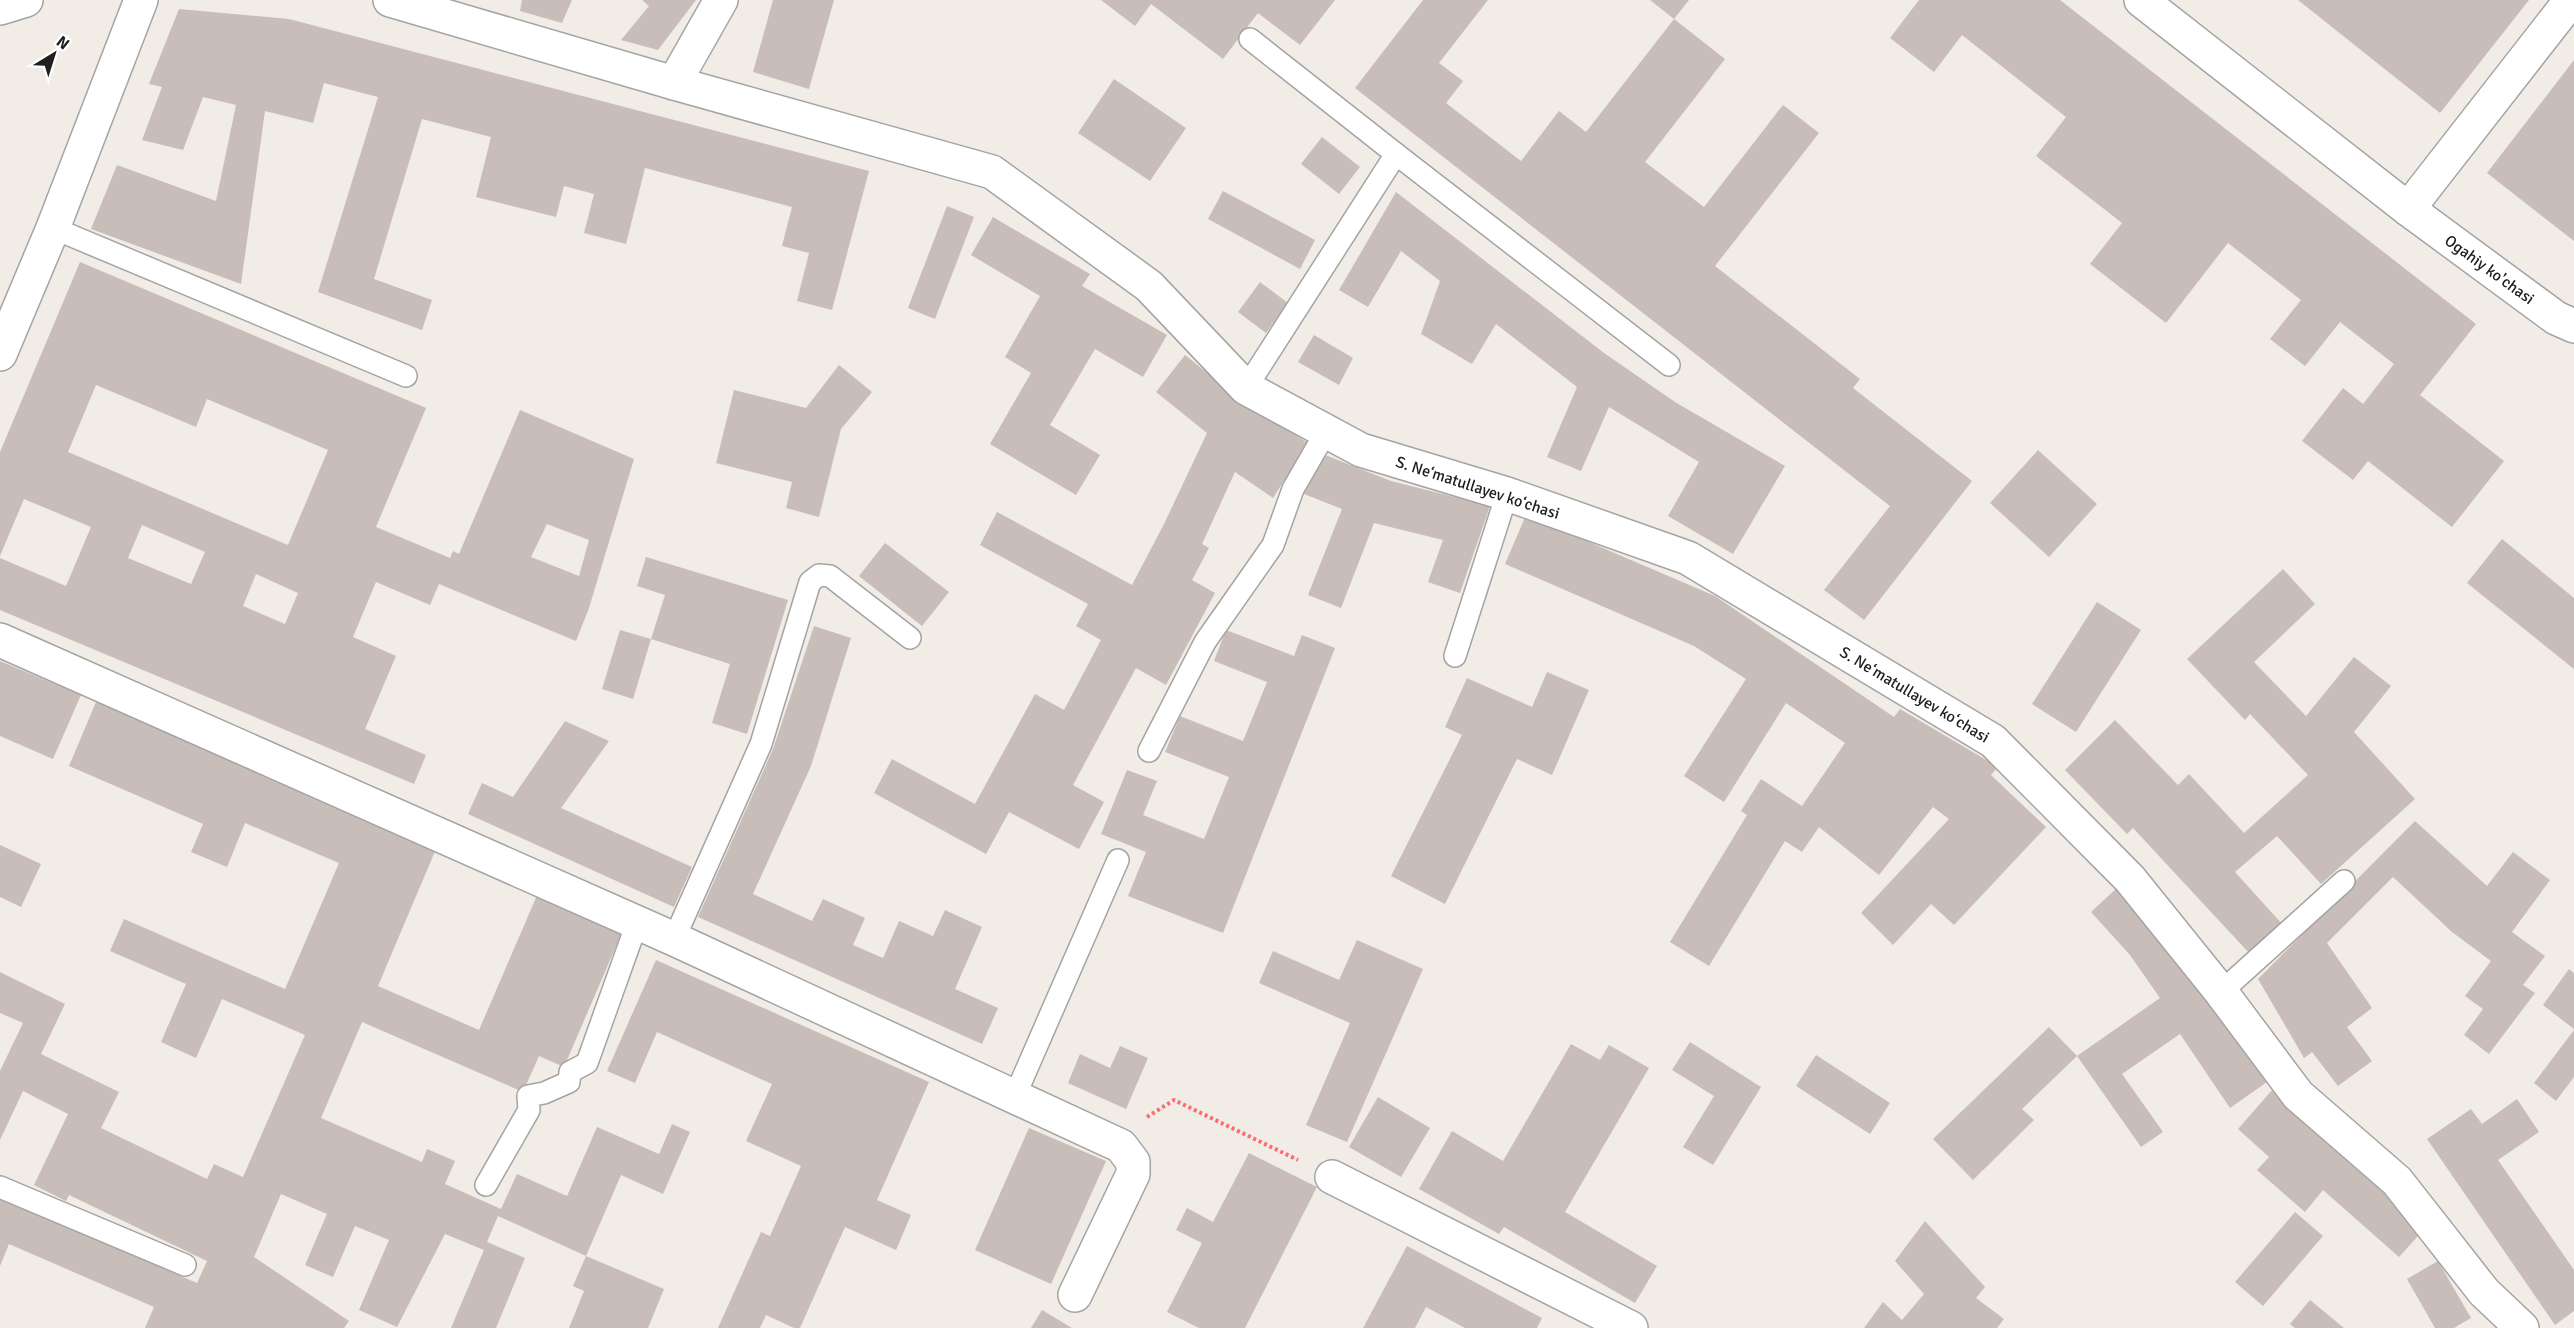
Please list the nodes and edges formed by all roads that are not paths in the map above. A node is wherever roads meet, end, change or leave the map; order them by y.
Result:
1 (26, 0) edge
2 (141, 0) edge
3 (390, 0) edge
4 (721, 0) edge
5 (2141, 0) edge
6 (2571, 0) edge
7 (0, 8) edge
8 (1250, 39) dead end
9 (674, 83) junction
10 (1396, 154) junction
11 (2408, 209) junction
12 (53, 228) junction
13 (2574, 326) edge
14 (0, 354) edge
15 (1669, 365) dead end
16 (406, 376) dead end
17 (1246, 388) junction
18 (1327, 430) junction
19 (1507, 494) junction
20 (910, 638) dead end
21 (0, 640) edge
22 (1455, 656) dead end
23 (1149, 751) dead end
24 (1118, 860) dead end
25 (2344, 881) dead end
26 (637, 923) junction
27 (674, 939) junction
28 (2221, 992) junction
29 (1014, 1098) junction
30 (1332, 1177) road end
31 (486, 1185) dead end
32 (0, 1187) edge
33 (185, 1265) dead end
34 (1075, 1295) dead end
35 (1631, 1328) edge
36 (2522, 1328) edge

1 - 7 street
2 - 12 street
3 - 9 street, S. Neʻmatullayev koʻchasi
4 - 9 street
5 - 11 street, Ogahiy ko'chasi
6 - 11 street
8 - 10 lane
9 - 17 street, S. Neʻmatullayev koʻchasi
10 - 15 lane
10 - 17 lane
11 - 13 street, Ogahiy ko'chasi
12 - 14 street
12 - 16 lane
17 - 18 street, S. Neʻmatullayev koʻchasi
18 - 19 street, S. Neʻmatullayev koʻchasi
18 - 23 lane
19 - 22 lane
19 - 28 street, S. Neʻmatullayev koʻchasi
20 - 27 lane
21 - 26 street
24 - 29 lane
25 - 28 lane
26 - 27 street
26 - 31 lane
27 - 29 street
28 - 36 street, S. Neʻmatullayev koʻchasi
29 - 34 street
30 - 35 street
32 - 33 lane

